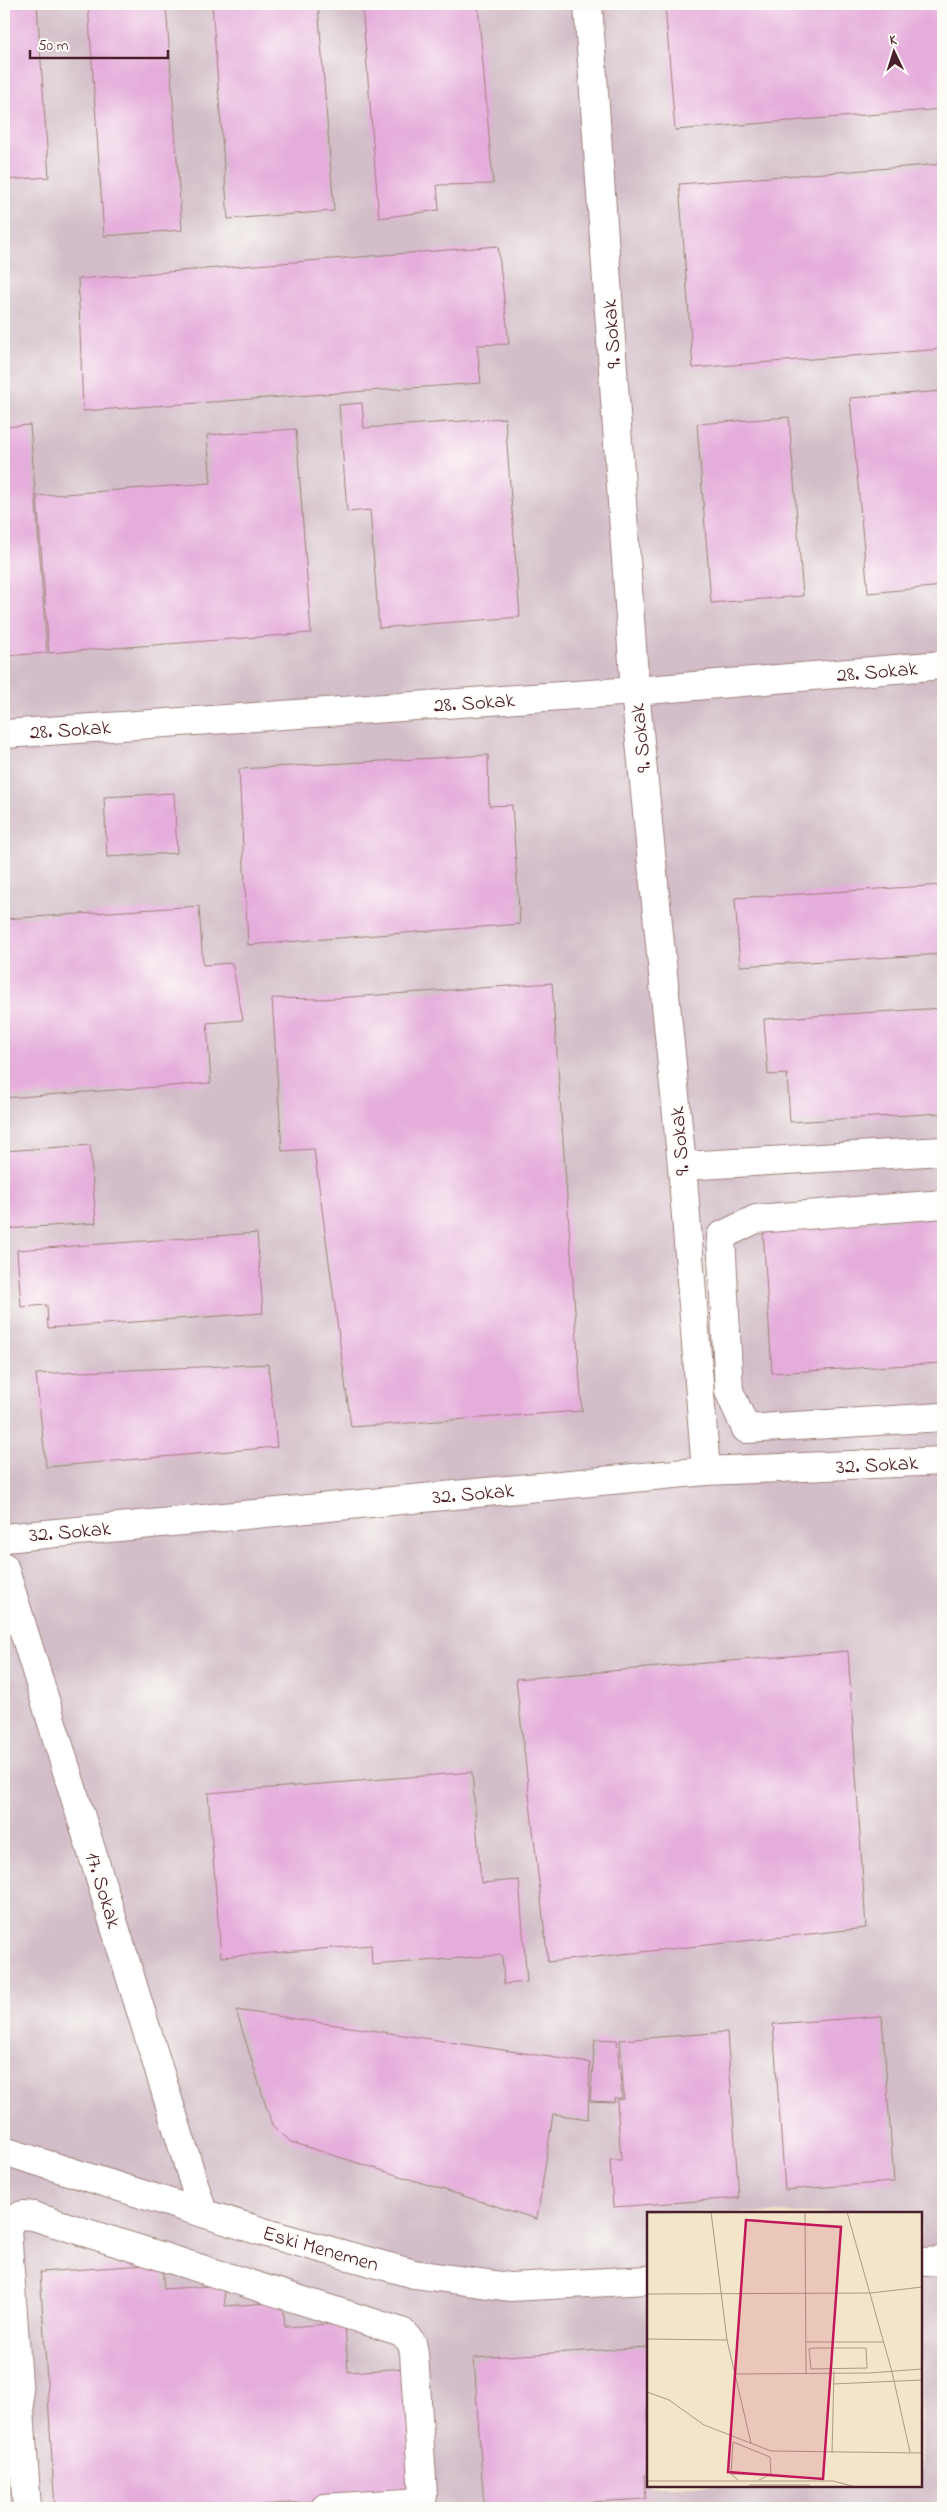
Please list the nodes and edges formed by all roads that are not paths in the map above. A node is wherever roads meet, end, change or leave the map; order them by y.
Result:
1 (588, 4) edge
2 (943, 666) edge
3 (635, 692) junction
4 (4, 734) edge
5 (943, 1151) edge
6 (682, 1166) junction
7 (943, 1204) edge
8 (943, 1417) edge
9 (943, 1461) edge
10 (706, 1471) junction
11 (4, 1538) edge
12 (4, 1567) edge
13 (4, 2151) edge
14 (203, 2213) junction
15 (943, 2261) edge
16 (922, 2262) edge
17 (647, 2280) edge
18 (421, 2505) edge
19 (27, 2508) edge
20 (325, 2508) edge

1 - 3 street, 9. Sokak
2 - 3 street, 28. Sokak
3 - 4 street, 28. Sokak
3 - 6 street, 9. Sokak
5 - 6 street
6 - 10 street, 9. Sokak
7 - 8 street
9 - 10 street, 32. Sokak
10 - 11 street, 32. Sokak
12 - 14 street, 17. Sokak
13 - 14 street, Eski Menemen
14 - 17 street, Eski Menemen
15 - 16 street
18 - 19 street
18 - 20 street

